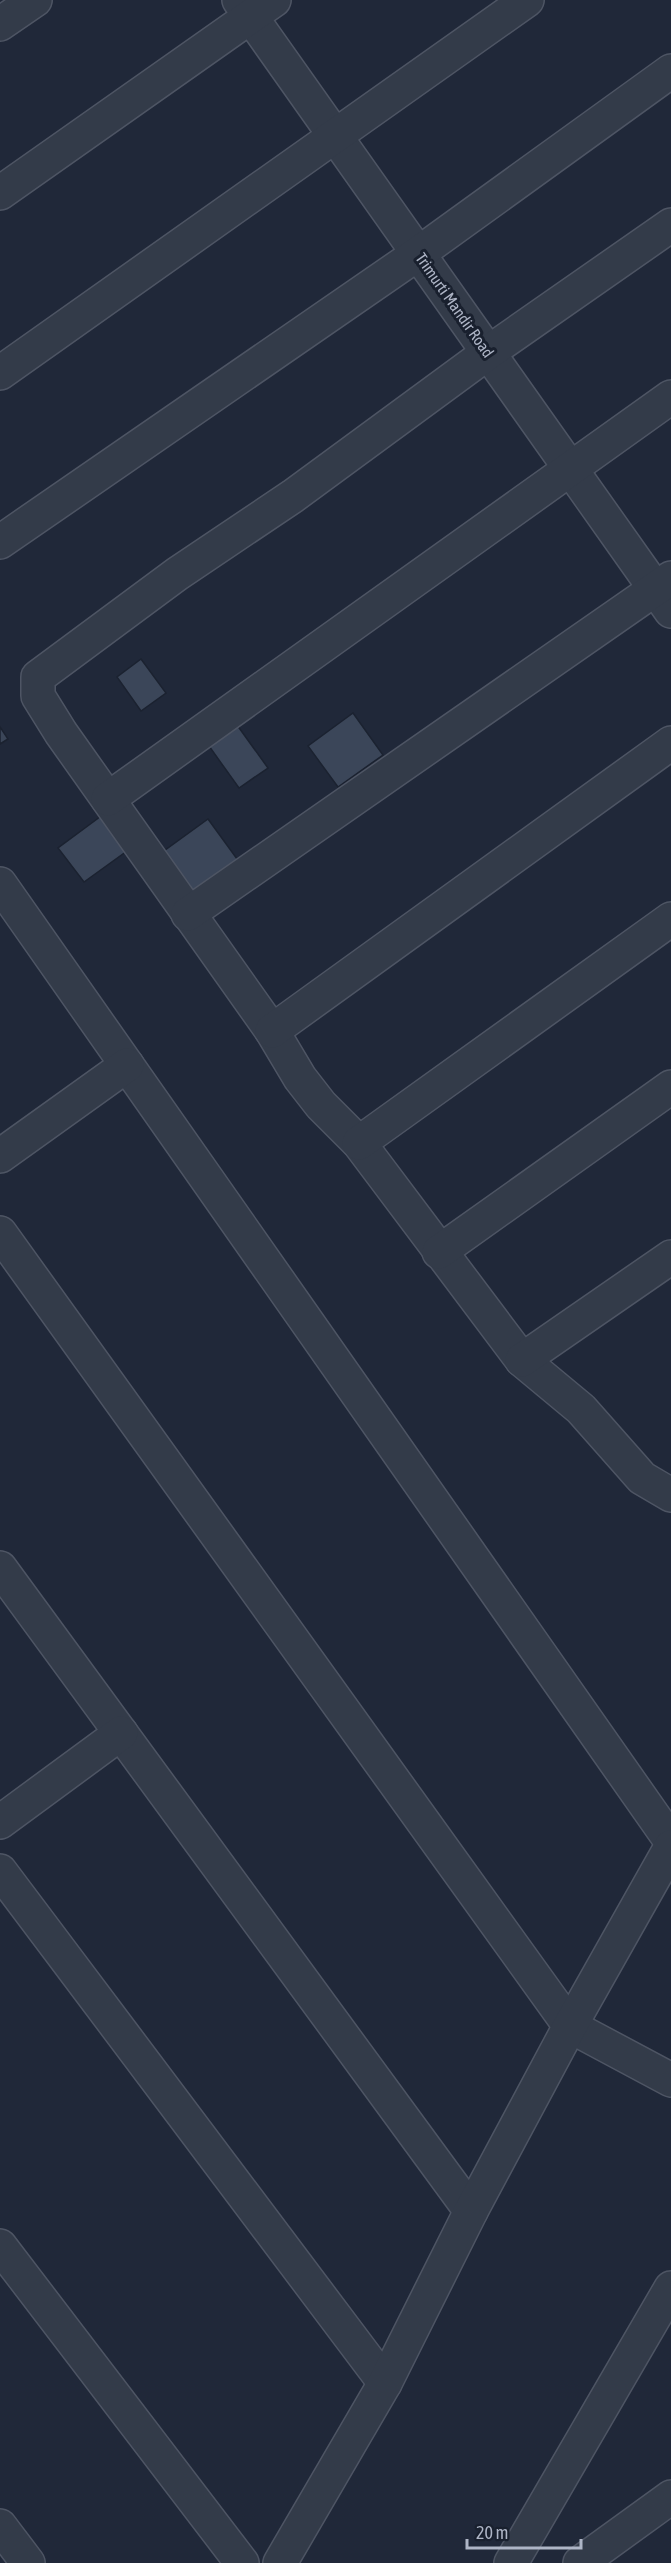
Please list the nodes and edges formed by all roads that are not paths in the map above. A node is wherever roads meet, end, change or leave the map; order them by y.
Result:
1 (35, 0) edge
2 (527, 0) edge
3 (254, 6) edge
4 (0, 24) edge
5 (671, 70) edge
6 (336, 138) junction
7 (0, 193) edge
8 (671, 225) edge
9 (419, 253) junction
10 (489, 352) junction
11 (0, 373) edge
12 (671, 396) edge
13 (570, 468) junction
14 (0, 542) edge
15 (666, 592) edge
16 (671, 742) edge
17 (108, 799) junction
18 (0, 884) edge
19 (189, 914) junction
20 (671, 919) edge
21 (272, 1031) junction
22 (127, 1065) junction
23 (671, 1087) edge
24 (359, 1143) junction
25 (0, 1156) edge
26 (0, 1233) edge
27 (439, 1252) junction
28 (671, 1257) edge
29 (522, 1360) junction
30 (671, 1495) edge
31 (0, 1568) edge
32 (121, 1733) junction
33 (0, 1822) edge
34 (671, 1841) edge
35 (671, 1848) edge
36 (0, 1871) edge
37 (570, 2026) junction
38 (671, 2080) edge
39 (471, 2211) junction
40 (0, 2246) edge
41 (671, 2288) edge
42 (385, 2383) junction
43 (671, 2497) edge
44 (0, 2526) edge
45 (28, 2563) edge
46 (242, 2563) edge
47 (280, 2563) edge
48 (511, 2563) edge
49 (580, 2563) edge

1 - 4 street
2 - 6 street
3 - 6 street, Trimurti Mandir Road
3 - 7 street
5 - 9 street
6 - 9 street, Trimurti Mandir Road
6 - 11 street
8 - 10 street
9 - 10 street, Trimurti Mandir Road
9 - 14 street
10 - 13 street, Trimurti Mandir Road
10 - 17 street
12 - 13 street
13 - 15 street, Trimurti Mandir Road
13 - 17 street
15 - 19 street
16 - 21 street
17 - 19 street
18 - 22 street
19 - 21 street
20 - 24 street
21 - 24 street
22 - 25 street
22 - 34 street
23 - 27 street
24 - 27 street
26 - 37 street
27 - 29 street
28 - 29 street
29 - 30 street
31 - 32 street
32 - 33 street
32 - 39 street
35 - 37 street
36 - 42 street
37 - 38 street
37 - 39 street
39 - 42 street
40 - 46 street
41 - 48 street
42 - 47 street
43 - 49 street
44 - 45 street

